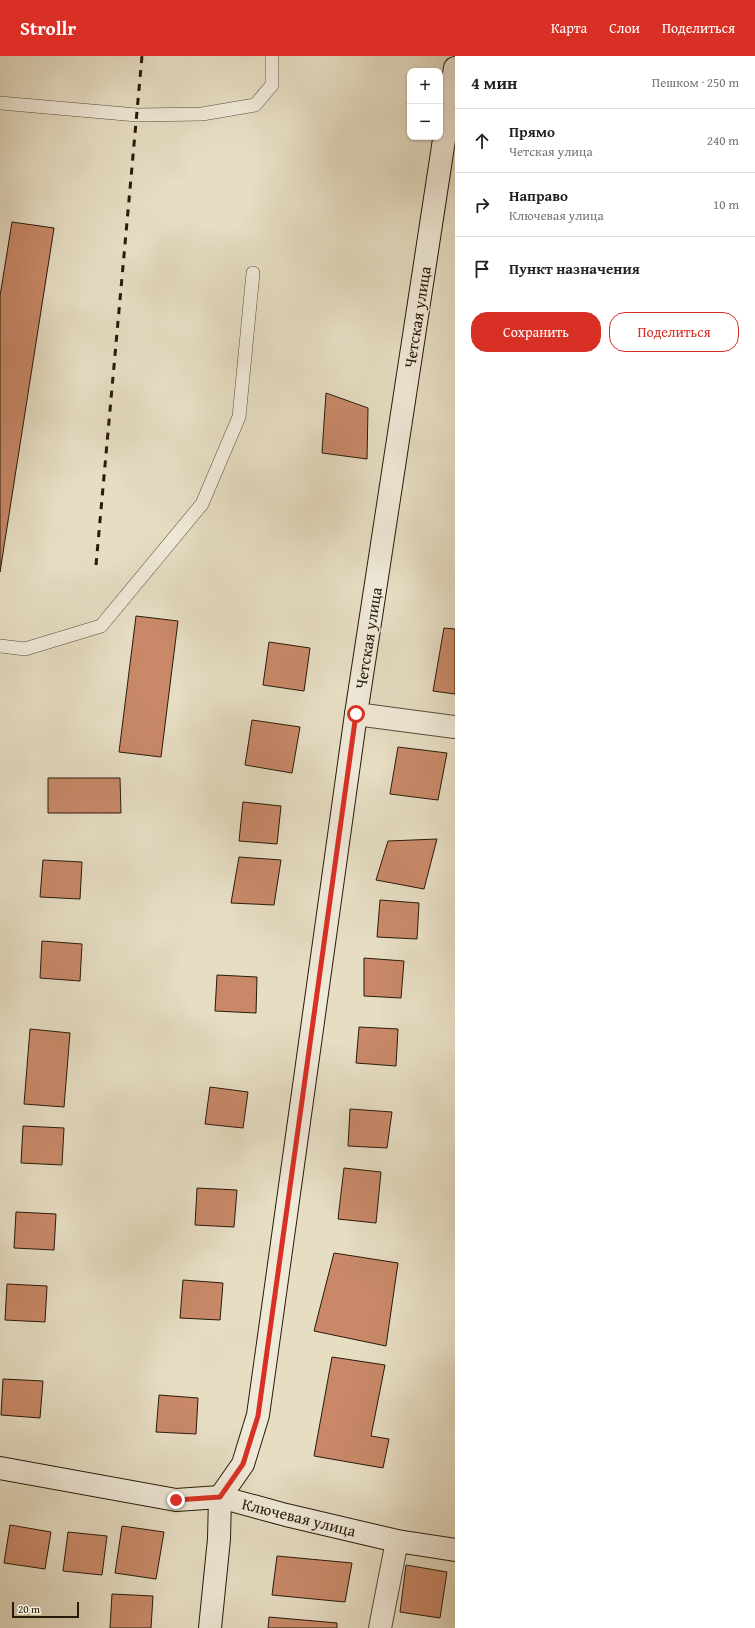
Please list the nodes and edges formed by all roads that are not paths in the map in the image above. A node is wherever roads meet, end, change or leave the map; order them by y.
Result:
1 (272, 56) edge
2 (455, 68) edge
3 (0, 103) edge
4 (253, 273) dead end
5 (0, 646) edge
6 (356, 714) junction
7 (455, 727) edge
8 (0, 1468) edge
9 (220, 1497) junction
10 (398, 1541) junction
11 (455, 1550) edge
12 (210, 1628) edge
13 (380, 1628) edge

1 - 3 lane
2 - 6 main road, Четская улица
4 - 5 lane
6 - 7 main road
6 - 9 main road, Четская улица
8 - 9 main road, Ключевая улица
9 - 10 main road, Ключевая улица
9 - 12 main road
10 - 11 main road, Ключевая улица
10 - 13 main road

